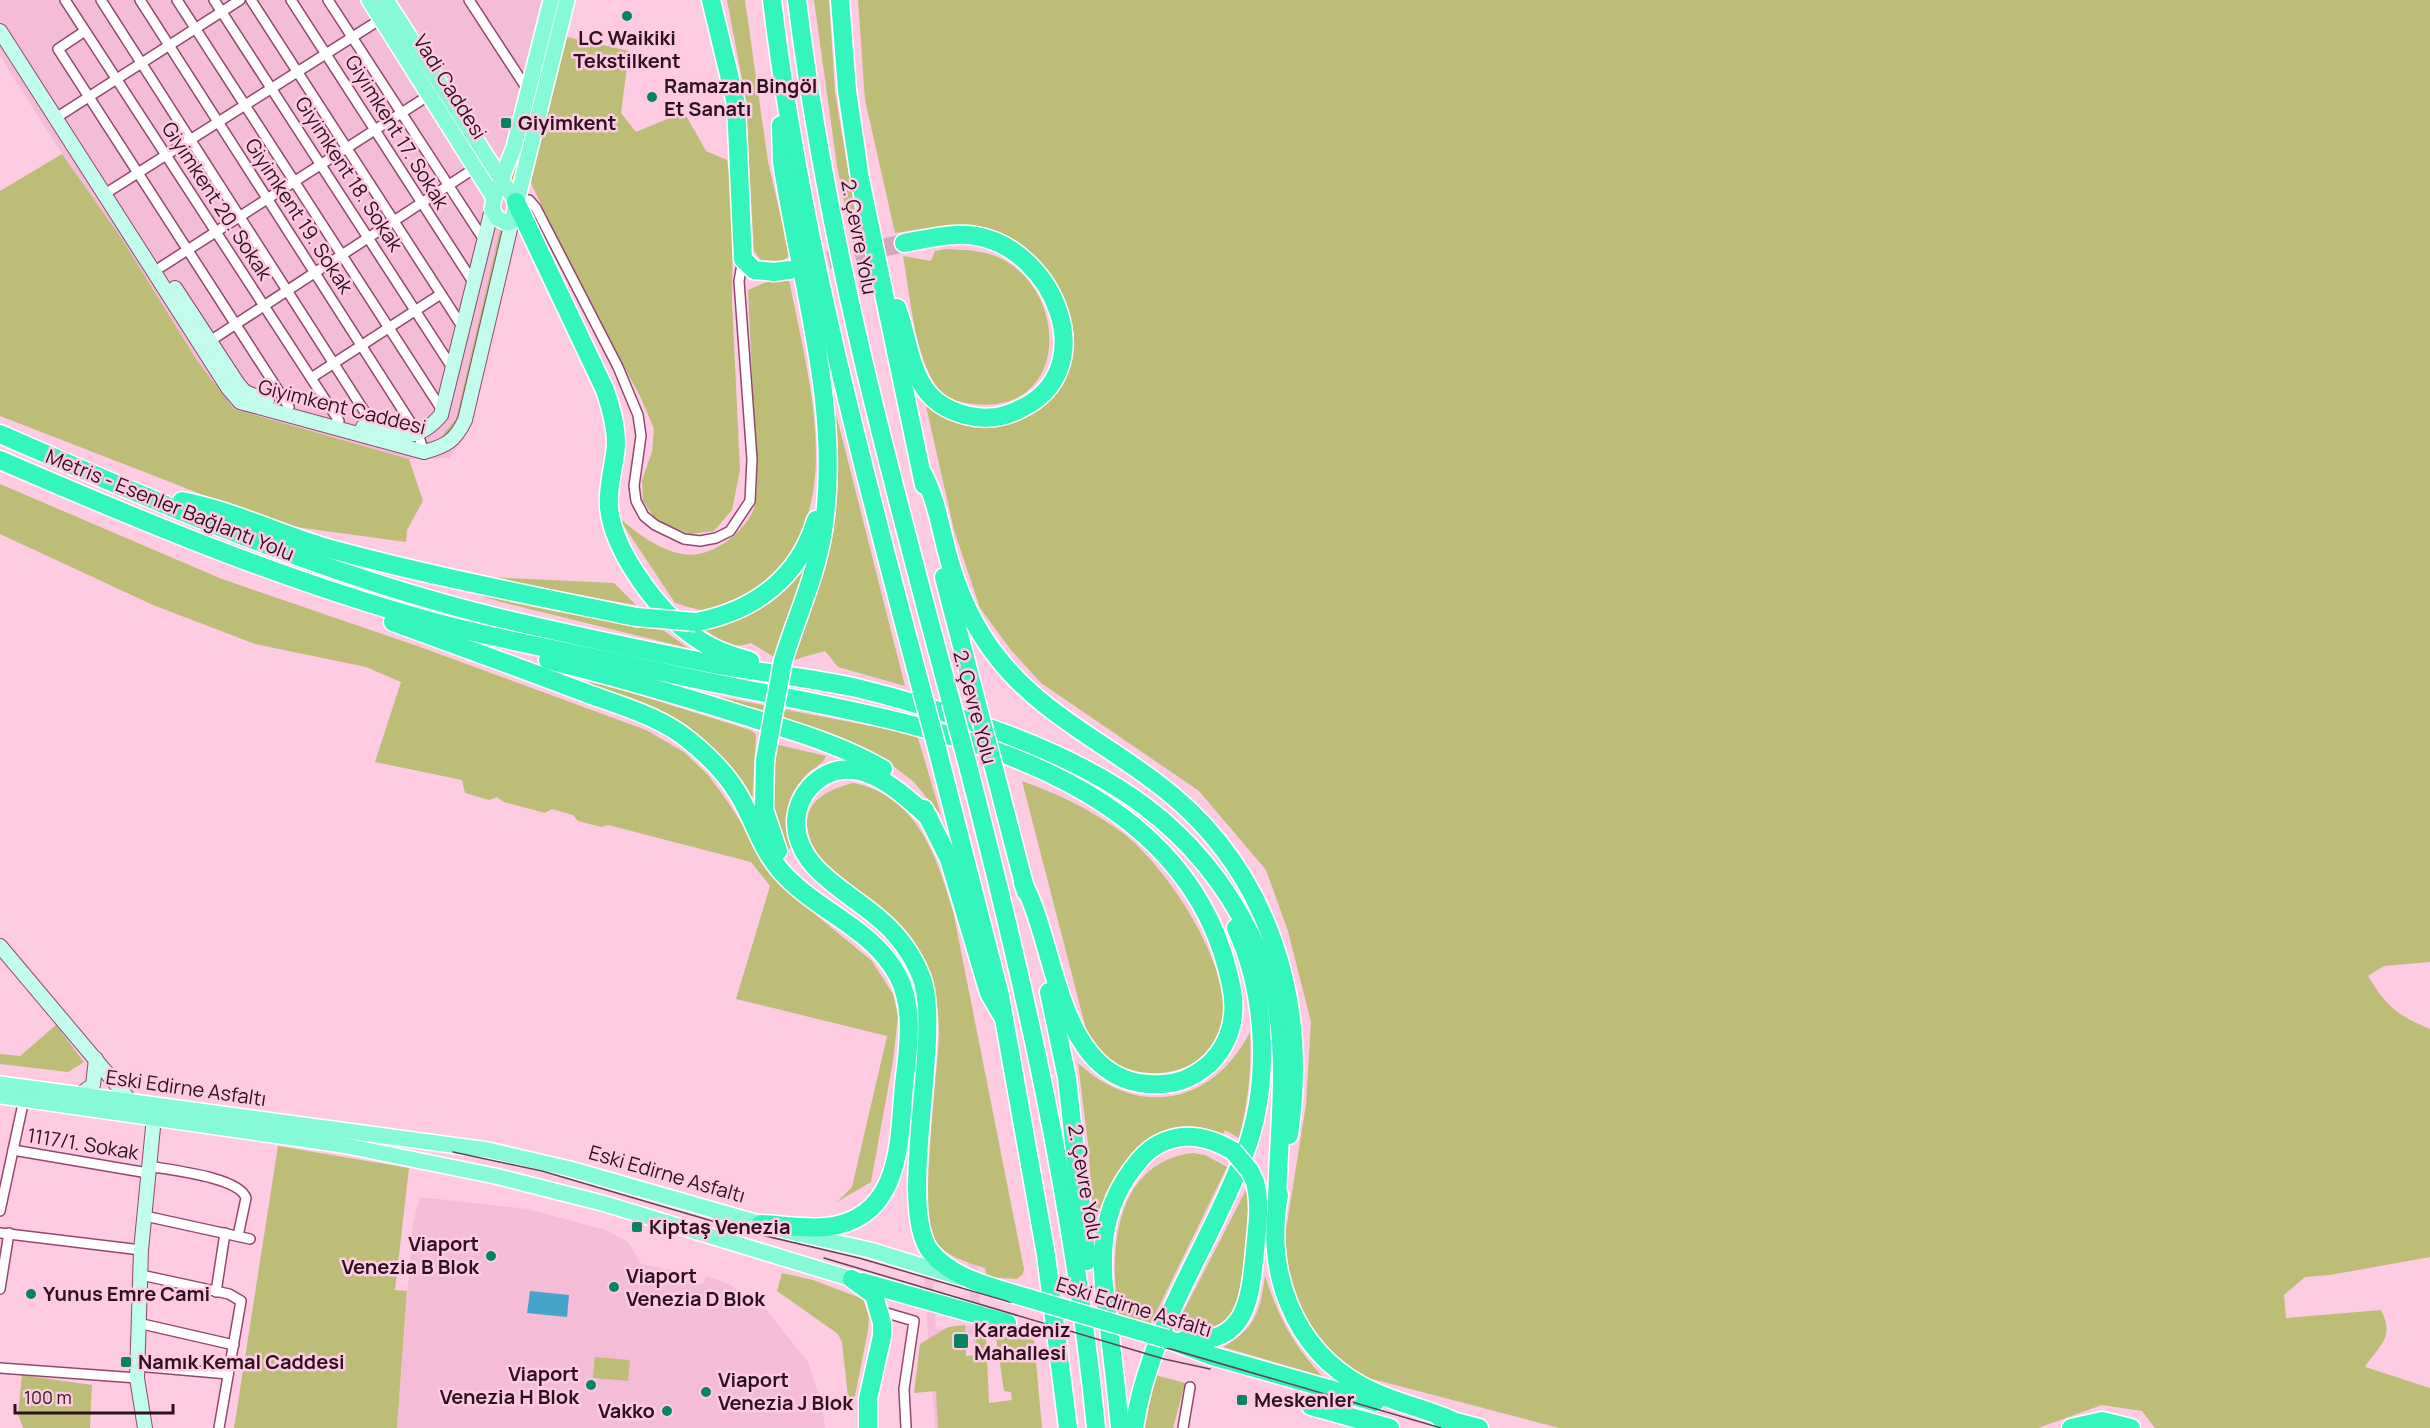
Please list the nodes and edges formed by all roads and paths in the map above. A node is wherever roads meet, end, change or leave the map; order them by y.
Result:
1 (77, 0) edge
2 (101, 0) edge
3 (140, 0) edge
4 (177, 0) edge
5 (214, 0) edge
6 (240, 0) edge
7 (251, 0) edge
8 (291, 0) edge
9 (328, 0) edge
10 (369, 0) edge
11 (386, 0) edge
12 (469, 0) edge
13 (567, 0) edge
14 (711, 0) edge
15 (772, 0) edge
16 (797, 0) edge
17 (840, 0) edge
18 (549, 2) edge
19 (67, 3) edge
20 (222, 12) junction
21 (381, 18) junction
22 (0, 20) edge
23 (195, 28) junction
24 (0, 31) edge
25 (85, 31) junction
26 (352, 37) junction
27 (168, 44) junction
28 (326, 54) junction
29 (142, 63) junction
30 (297, 72) junction
31 (116, 79) junction
32 (272, 88) junction
33 (527, 89) junction
34 (431, 94) junction
35 (89, 97) junction
36 (785, 97) junction
37 (244, 106) junction
38 (401, 113) junction
39 (62, 114) junction
40 (216, 121) junction
41 (374, 130) junction
42 (190, 139) junction
43 (346, 148) junction
44 (166, 155) junction
45 (321, 164) junction
46 (475, 168) junction
47 (138, 173) junction
48 (500, 177) junction
49 (294, 182) junction
50 (448, 187) junction
51 (111, 190) junction
52 (266, 198) junction
53 (516, 202) junction
54 (493, 203) junction
55 (421, 205) junction
56 (240, 216) junction
57 (512, 221) junction
58 (394, 222) junction
59 (216, 232) junction
60 (369, 238) junction
61 (484, 240) junction
62 (904, 243) tunnel mouth
63 (188, 250) junction
64 (342, 255) junction
65 (743, 259) junction
66 (878, 265) junction
67 (161, 267) junction
68 (789, 270) tunnel mouth
69 (313, 272) junction
70 (473, 282) junction
71 (287, 290) junction
72 (441, 294) junction
73 (264, 306) junction
74 (416, 310) junction
75 (236, 324) junction
76 (389, 328) junction
77 (462, 328) junction
78 (210, 340) junction
79 (360, 344) junction
80 (334, 364) junction
81 (453, 369) junction
82 (311, 378) junction
83 (289, 407) junction
84 (442, 410) junction
85 (339, 421) junction
86 (377, 430) junction
87 (0, 434) edge
88 (418, 434) junction
89 (424, 452) junction
90 (0, 460) edge
91 (923, 474) junction
92 (826, 480) junction
93 (140, 493) junction
94 (324, 590) junction
95 (461, 630) junction
96 (809, 679) junction
97 (929, 818) junction
98 (1190, 849) junction
99 (1023, 883) junction
100 (809, 894) junction
101 (0, 946) edge
102 (1003, 1017) junction
103 (96, 1059) junction
104 (0, 1084) edge
105 (0, 1096) edge
106 (78, 1096) junction
107 (24, 1099) junction
108 (132, 1103) junction
109 (151, 1113) junction
110 (387, 1135) junction
111 (437, 1141) junction
112 (360, 1149) junction
113 (12, 1150) junction
114 (432, 1164) junction
115 (148, 1169) junction
116 (1277, 1204) junction
117 (0, 1211) edge
118 (145, 1216) junction
119 (761, 1224) junction
120 (5, 1233) edge
121 (225, 1233) junction
122 (238, 1236) junction
123 (250, 1239) dead end
124 (141, 1250) junction
125 (141, 1275) junction
126 (852, 1279) junction
127 (975, 1282) junction
128 (0, 1289) edge
129 (216, 1292) junction
130 (880, 1311) junction
131 (138, 1323) junction
132 (1007, 1323) dead end
133 (1167, 1339) junction
134 (234, 1345) junction
135 (0, 1368) edge
136 (137, 1372) junction
137 (228, 1374) junction
138 (1190, 1387) dead end
139 (1092, 1389) junction
140 (1311, 1407) dead end
141 (1451, 1420) junction
142 (906, 1427) edge
143 (145, 1428) edge
144 (219, 1428) edge
145 (868, 1428) edge
146 (1068, 1428) edge
147 (1096, 1428) edge
148 (1120, 1428) edge
149 (1134, 1428) edge
150 (1183, 1428) edge
151 (1390, 1428) edge
152 (1479, 1428) edge
153 (2071, 1428) edge
154 (2131, 1428) edge

1 - 19 street
2 - 29 street
3 - 27 street, Giyimkent 19. Sokak
4 - 23 street
5 - 20 street, Giyimkent 18. Sokak
6 - 20 street
7 - 30 street
8 - 28 street, Giyimkent 17. Sokak
9 - 26 street
10 - 21 main road, Vadi Caddesi
11 - 48 main road, Vadi Caddesi
12 - 33 street
13 - 53 main road, Giyimkent Caddesi
14 - 65 highway
15 - 36 highway
16 - 139 highway, 2. Çevre Yolu, bridge
17 - 66 highway
18 - 33 main road, Giyimkent Caddesi
19 - 25 street, Giyimkent 20. Sokak
20 - 23 street
20 - 32 street, Giyimkent 18. Sokak
21 - 26 street
21 - 34 main road, Vadi Caddesi
22 - 39 street, Giyimkent Caddesi
23 - 27 street
23 - 37 street
24 - 89 street, Giyimkent Caddesi
25 - 31 street, Giyimkent 20. Sokak
25 - 35 street
26 - 28 street
26 - 38 street
27 - 29 street
27 - 40 street, Giyimkent 19. Sokak
28 - 30 street
28 - 41 street, Giyimkent 17. Sokak
29 - 31 street
29 - 42 street
30 - 32 street
30 - 43 street
31 - 35 street
31 - 44 street, Giyimkent 20. Sokak
32 - 37 street
32 - 45 street, Giyimkent 18. Sokak
33 - 48 main road, Giyimkent Caddesi
34 - 38 street
34 - 46 main road, Vadi Caddesi
35 - 39 street
35 - 47 street
36 - 92 highway
36 - 102 highway, bridge
37 - 40 street
37 - 49 street
38 - 41 street
38 - 50 street
39 - 51 street, Giyimkent Caddesi
40 - 42 street
40 - 52 street, Giyimkent 19. Sokak
41 - 43 street
41 - 55 street, Giyimkent 17. Sokak
42 - 44 street
42 - 56 street
43 - 45 street
43 - 58 street
44 - 47 street
44 - 59 street, Giyimkent 20. Sokak
45 - 49 street
45 - 60 street, Giyimkent 18. Sokak
46 - 50 street
46 - 54 main road, Vadi Caddesi
47 - 51 street
47 - 63 street
48 - 53 main road, Vadi Caddesi
48 - 54 main road, Giyimkent Caddesi
49 - 52 street
49 - 64 street
50 - 55 street
50 - 61 street
51 - 67 street, Giyimkent Caddesi
52 - 56 street
52 - 69 street, Giyimkent 19. Sokak
53 - 57 main road, Giyimkent Caddesi
53 - 65 street
53 - 96 highway
54 - 57 main road
54 - 61 street, Giyimkent Caddesi
55 - 58 street
55 - 70 street, Giyimkent 17. Sokak
56 - 59 street
56 - 71 street
57 - 89 street, Giyimkent Caddesi
58 - 60 street
58 - 72 street
59 - 63 street
59 - 73 street, Giyimkent 20. Sokak
60 - 64 street
60 - 74 street, Giyimkent 18. Sokak
61 - 70 street, Giyimkent Caddesi
62 - 66 highway
63 - 67 street
63 - 75 street
64 - 69 street
64 - 76 street
65 - 68 highway
66 - 91 highway
67 - 78 street, Giyimkent Caddesi
69 - 71 street
69 - 79 street, Giyimkent 19. Sokak
70 - 77 street, Giyimkent Caddesi
71 - 73 street
71 - 80 street
72 - 74 street
72 - 77 street
73 - 75 street
73 - 82 street, Giyimkent 20. Sokak
74 - 76 street
74 - 81 street, Giyimkent 18. Sokak
75 - 78 street
75 - 83 street
76 - 79 street
76 - 84 street
77 - 81 street, Giyimkent Caddesi
78 - 83 street, Giyimkent Caddesi
79 - 80 street
79 - 88 street, Giyimkent 19. Sokak
80 - 82 street
80 - 86 street
81 - 84 street, Giyimkent Caddesi
82 - 85 street, Giyimkent 20. Sokak
83 - 85 street, Giyimkent Caddesi
84 - 88 street, Giyimkent Caddesi
85 - 86 street, Giyimkent Caddesi
86 - 88 street, Giyimkent Caddesi
87 - 93 highway, Metris - Esenler Bağlantı Yolu
88 - 89 street, Giyimkent 19. Sokak
90 - 94 highway, Metris - Esenler Bağlantı Yolu
91 - 99 highway, bridge
91 - 116 highway
92 - 93 highway, bridge
92 - 100 highway, bridge
93 - 96 highway
94 - 95 highway
94 - 100 highway
95 - 97 highway
95 - 99 highway
96 - 98 highway
97 - 102 highway
97 - 127 highway
98 - 116 highway
98 - 149 highway
99 - 139 highway
100 - 119 highway
101 - 103 street
102 - 146 highway
103 - 106 street
103 - 108 street
104 - 106 main road, Eski Edirne Asfaltı
105 - 107 main road, Eski Edirne Asfaltı
106 - 108 main road, Eski Edirne Asfaltı
107 - 109 main road, Eski Edirne Asfaltı
107 - 113 street
108 - 109 main road, Eski Edirne Asfaltı
109 - 110 main road, Eski Edirne Asfaltı
109 - 112 main road, Eski Edirne Asfaltı
109 - 115 street
110 - 111 main road, Eski Edirne Asfaltı
110 - 112 main road
111 - 114 main road
111 - 119 main road, Eski Edirne Asfaltı
112 - 114 main road, Eski Edirne Asfaltı
113 - 115 street, 1117/1. Sokak
113 - 117 street
114 - 126 main road, Eski Edirne Asfaltı
115 - 118 street
115 - 122 street, 1117/1. Sokak
116 - 141 highway
118 - 121 street
118 - 124 street
119 - 127 main road, Eski Edirne Asfaltı
120 - 124 street
120 - 128 street
121 - 122 street
121 - 129 street
122 - 123 street
124 - 125 street
125 - 129 street
125 - 131 street
126 - 130 highway
126 - 132 highway, Eski Edirne Asfaltı
127 - 133 highway, Eski Edirne Asfaltı, bridge
129 - 134 street
130 - 142 street
130 - 145 highway
131 - 134 street
131 - 136 street
133 - 141 highway, Eski Edirne Asfaltı
133 - 148 highway, bridge
134 - 137 street
135 - 136 street
136 - 137 street
136 - 143 street
137 - 144 street
138 - 150 street
139 - 147 highway, 2. Çevre Yolu
140 - 151 highway
141 - 152 highway, Eski Edirne Asfaltı
153 - 154 highway

